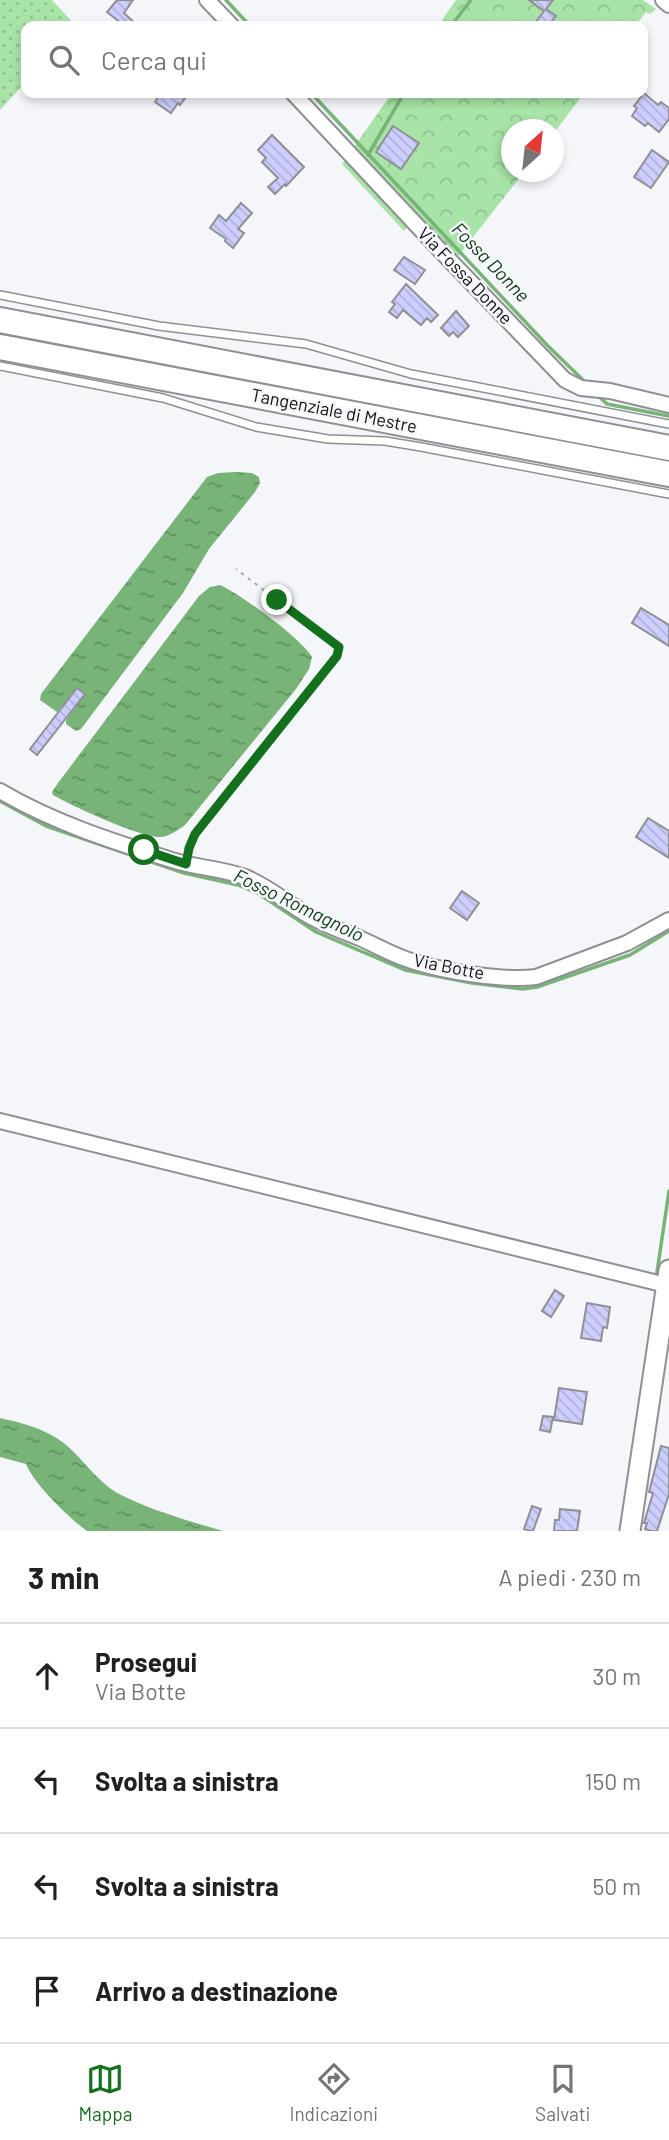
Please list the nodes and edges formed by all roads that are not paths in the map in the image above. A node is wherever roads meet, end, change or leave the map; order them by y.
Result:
1 (208, 0) edge
2 (663, 0) edge
3 (669, 5) edge
4 (227, 21) edge
5 (298, 98) edge
6 (0, 295) edge
7 (0, 320) edge
8 (0, 346) edge
9 (0, 366) edge
10 (669, 405) edge
11 (669, 424) edge
12 (669, 447) edge
13 (669, 474) edge
14 (669, 494) edge
15 (0, 791) edge
16 (669, 920) edge
17 (0, 1121) edge
18 (668, 1278) edge
19 (630, 1531) edge

1 - 4 street
2 - 3 street
5 - 10 street, Via Fossa Donne
6 - 11 lane
7 - 12 highway, Tangenziale di Mestre
8 - 13 highway, Tangenziale di Mestre
9 - 14 lane
15 - 16 street, Via Botte
17 - 18 street
18 - 19 street

